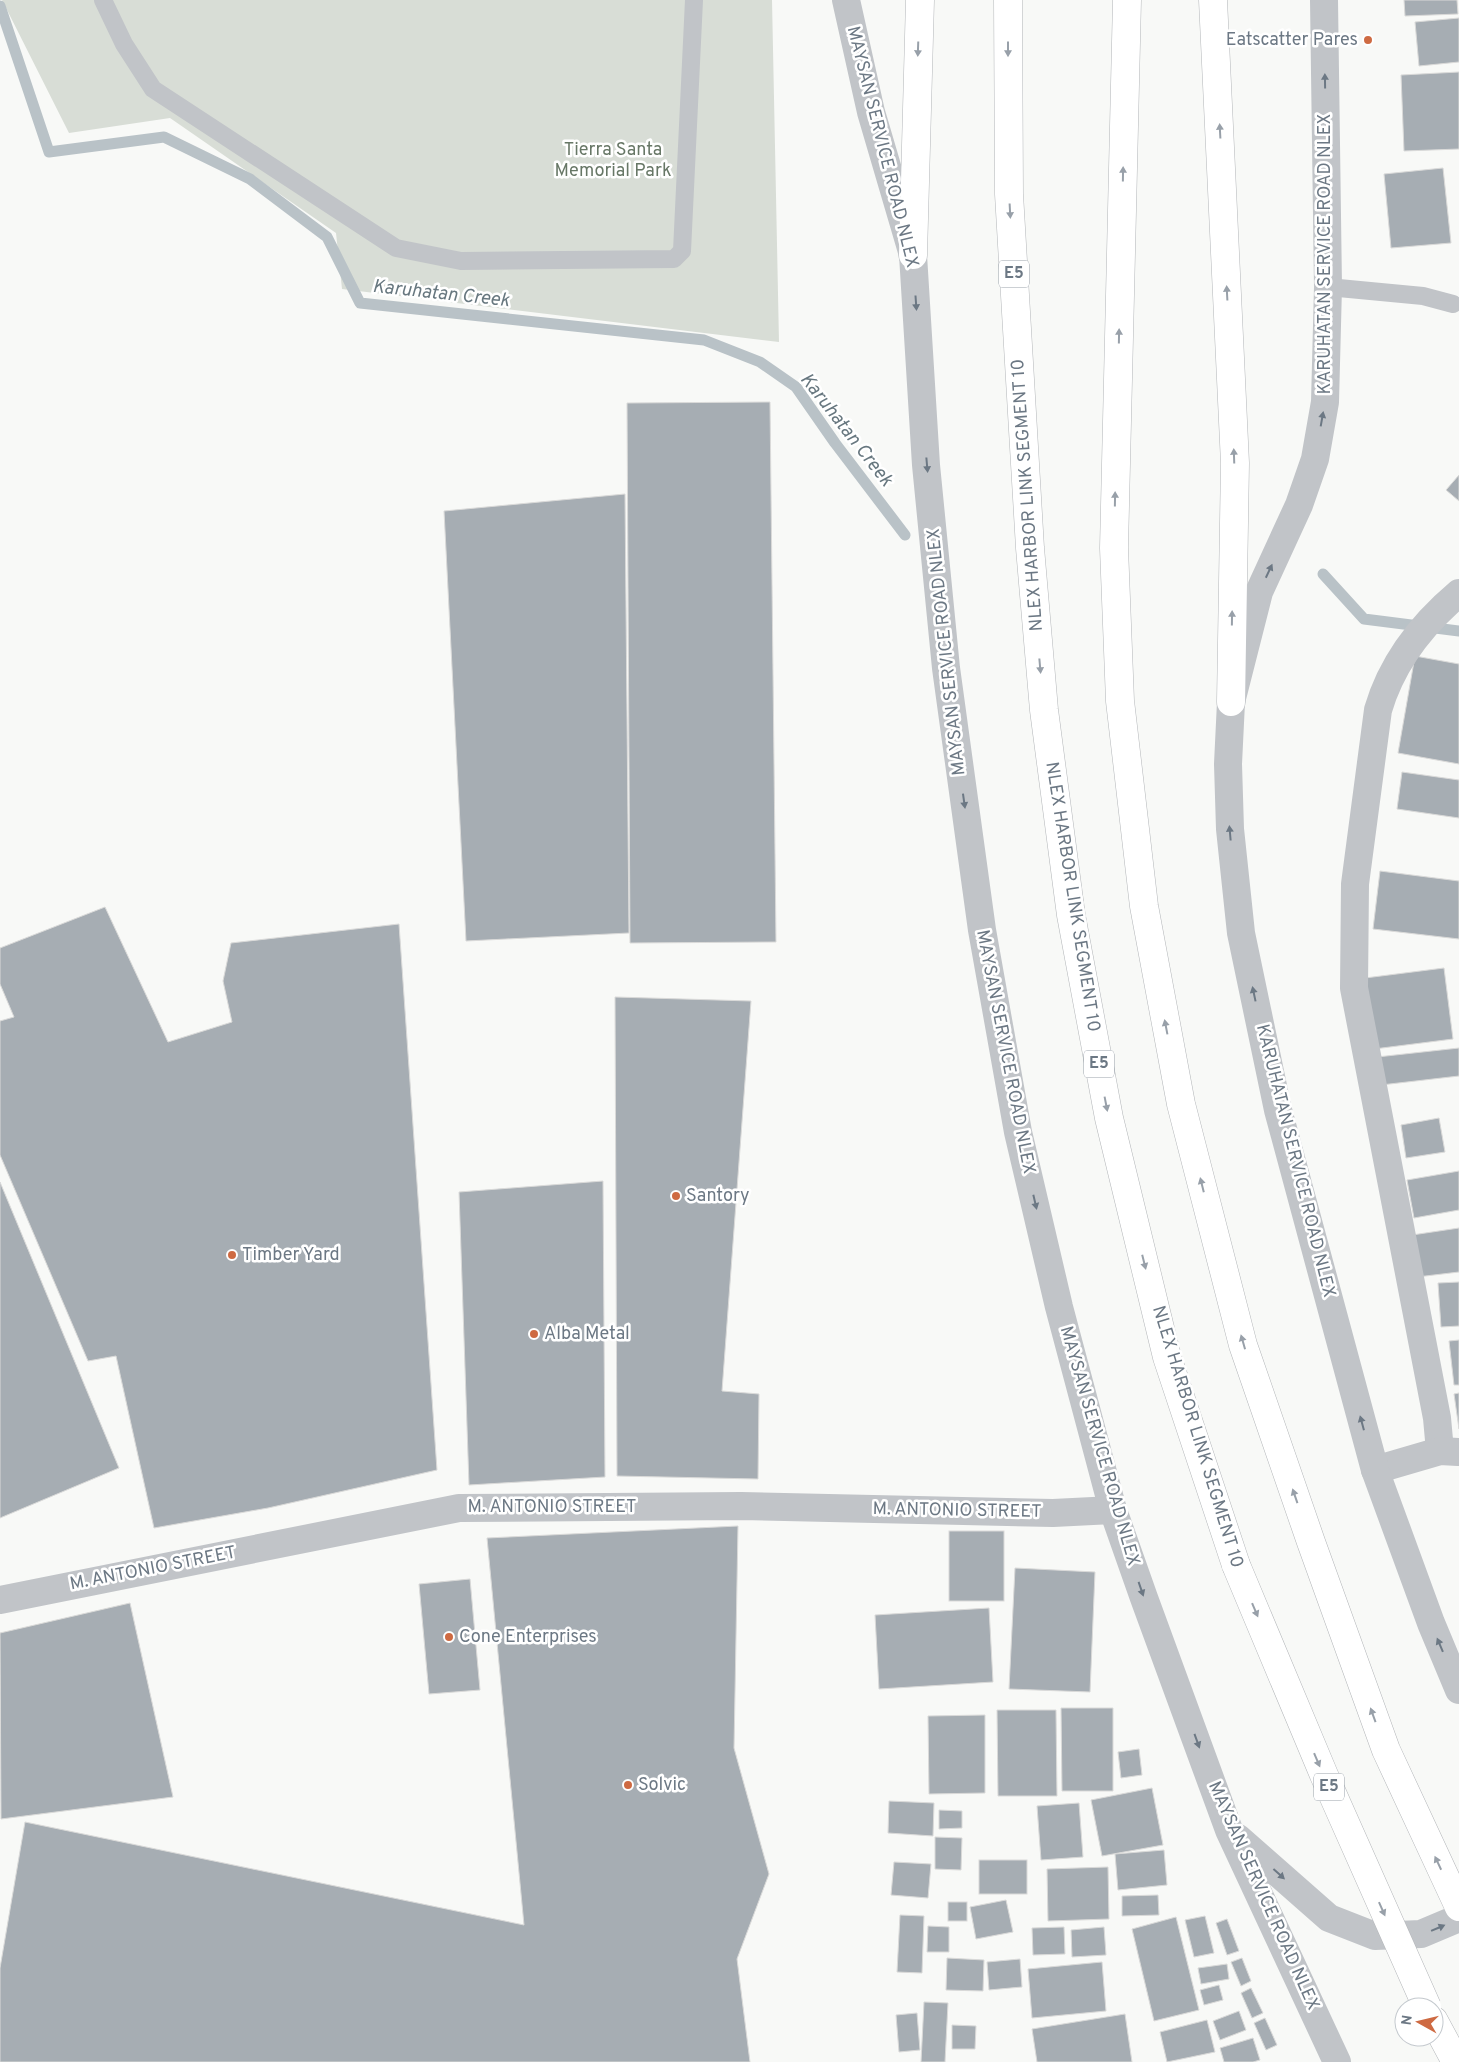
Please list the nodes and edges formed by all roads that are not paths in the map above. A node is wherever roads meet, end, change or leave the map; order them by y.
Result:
1 (103, 0) edge
2 (694, 0) edge
3 (846, 0) edge
4 (920, 0) edge
5 (1008, 0) edge
6 (1127, 0) edge
7 (1213, 0) edge
8 (1324, 0) edge
9 (913, 255) junction
10 (1328, 287) junction
11 (1452, 304) dead end
12 (1449, 601) edge
13 (1231, 702) junction
14 (1450, 1451) edge
15 (1375, 1470) junction
16 (1113, 1510) junction
17 (0, 1600) edge
18 (1459, 1690) edge
19 (1230, 1830) junction
20 (1459, 1907) edge
21 (1459, 1918) edge
22 (1423, 1997) edge
23 (1444, 2040) edge
24 (1336, 2062) edge
25 (1456, 2062) edge

1 - 2 lane
3 - 9 street, MAYSAN SERVICE ROAD NLEX
4 -> 9 highway
5 -> 22 highway, NLEX HARBOR LINK SEGMENT 10 / E5, bridge
20 -> 6 highway
13 -> 7 highway
10 -> 8 street, KARUHATAN SERVICE ROAD NLEX
9 -> 16 street, MAYSAN SERVICE ROAD NLEX
10 - 11 lane
13 -> 10 street, KARUHATAN SERVICE ROAD NLEX
12 - 14 street
15 -> 13 street, KARUHATAN SERVICE ROAD NLEX
14 - 15 street
18 -> 15 street, KARUHATAN SERVICE ROAD NLEX
16 - 17 street, M. ANTONIO STREET
16 -> 19 street, MAYSAN SERVICE ROAD NLEX
19 -> 21 street
19 - 24 street, MAYSAN SERVICE ROAD NLEX
23 - 25 highway

